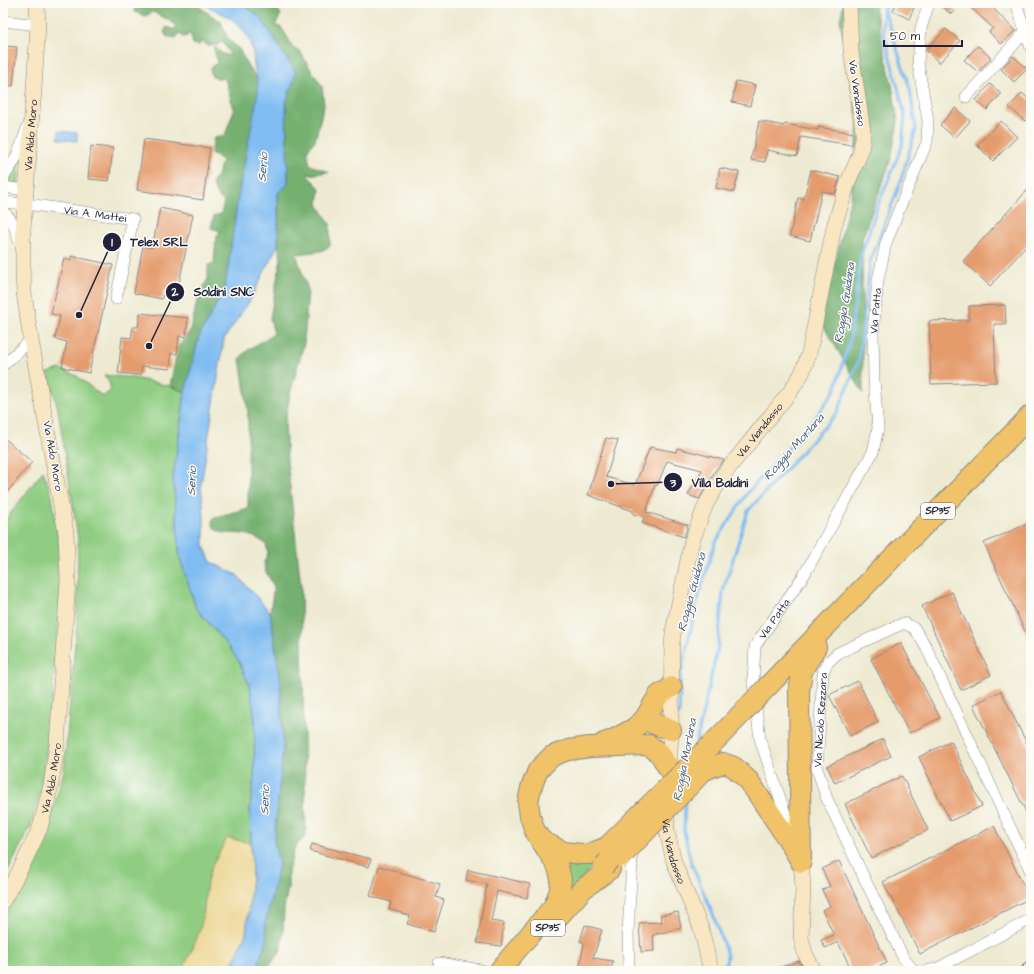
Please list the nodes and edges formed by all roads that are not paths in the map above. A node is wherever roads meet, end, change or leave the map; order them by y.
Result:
1 (37, 3) edge
2 (849, 3) edge
3 (929, 3) edge
4 (1016, 3) edge
5 (3, 21) edge
6 (38, 25) junction
7 (1026, 31) junction
8 (1031, 48) edge
9 (966, 97) dead end
10 (32, 110) junction
11 (3, 177) edge
12 (3, 187) edge
13 (25, 190) junction
14 (3, 202) edge
15 (24, 205) junction
16 (3, 212) edge
17 (22, 253) junction
18 (116, 298) dead end
19 (31, 340) junction
20 (3, 365) edge
21 (1031, 415) edge
22 (844, 608) junction
23 (672, 687) junction
24 (644, 720) junction
25 (671, 730) junction
26 (724, 732) junction
27 (649, 745) junction
28 (590, 747) junction
29 (669, 769) junction
30 (542, 841) junction
31 (632, 859) dead end
32 (801, 862) junction
33 (607, 867) junction
34 (1031, 872) edge
35 (3, 901) edge
36 (1031, 919) edge
37 (904, 959) junction
38 (439, 963) dead end
39 (507, 968) edge
40 (937, 970) edge
41 (486, 971) edge
42 (628, 971) edge
43 (711, 971) edge
44 (814, 971) edge
45 (907, 971) edge
46 (914, 971) edge
47 (927, 971) edge

1 - 6 street, Via Aldo Moro
2 - 23 street, Via Viandasso
3 - 32 street, Via Patta
4 - 7 street
5 - 6 street
6 - 10 street, Via Aldo Moro
7 - 8 street
7 - 9 street
10 - 11 street
10 - 13 street, Via Aldo Moro
12 - 13 street
13 - 15 street, Via Aldo Moro
14 - 15 street
15 - 17 street, Via Aldo Moro
15 - 18 street, Via A. Mattei
16 - 17 street
17 - 19 street, Via Aldo Moro
19 - 20 street
19 - 35 street, Via Aldo Moro
21 - 22 highway, SP35
22 - 26 highway, SP35, bridge
22 - 32 highway
23 - 24 highway
23 - 25 street, Via Viandasso
24 - 25 highway
24 - 28 highway
25 - 27 highway
25 - 29 street, Via Viandasso
26 - 30 highway, bridge
26 - 33 highway, SP35, bridge
27 - 28 highway
27 - 29 highway
28 - 30 highway
29 - 43 street, Via Viandasso
30 - 39 highway
31 - 42 street
32 - 33 highway, bridge
32 - 44 street, Via Patta
33 - 39 highway, SP35
34 - 37 street, Via Nicolò Rezzara
36 - 40 street
37 - 45 street, Via Nicolò Rezzara
37 - 46 street, Via Nicolò Rezzara
38 - 41 street
40 - 47 street

